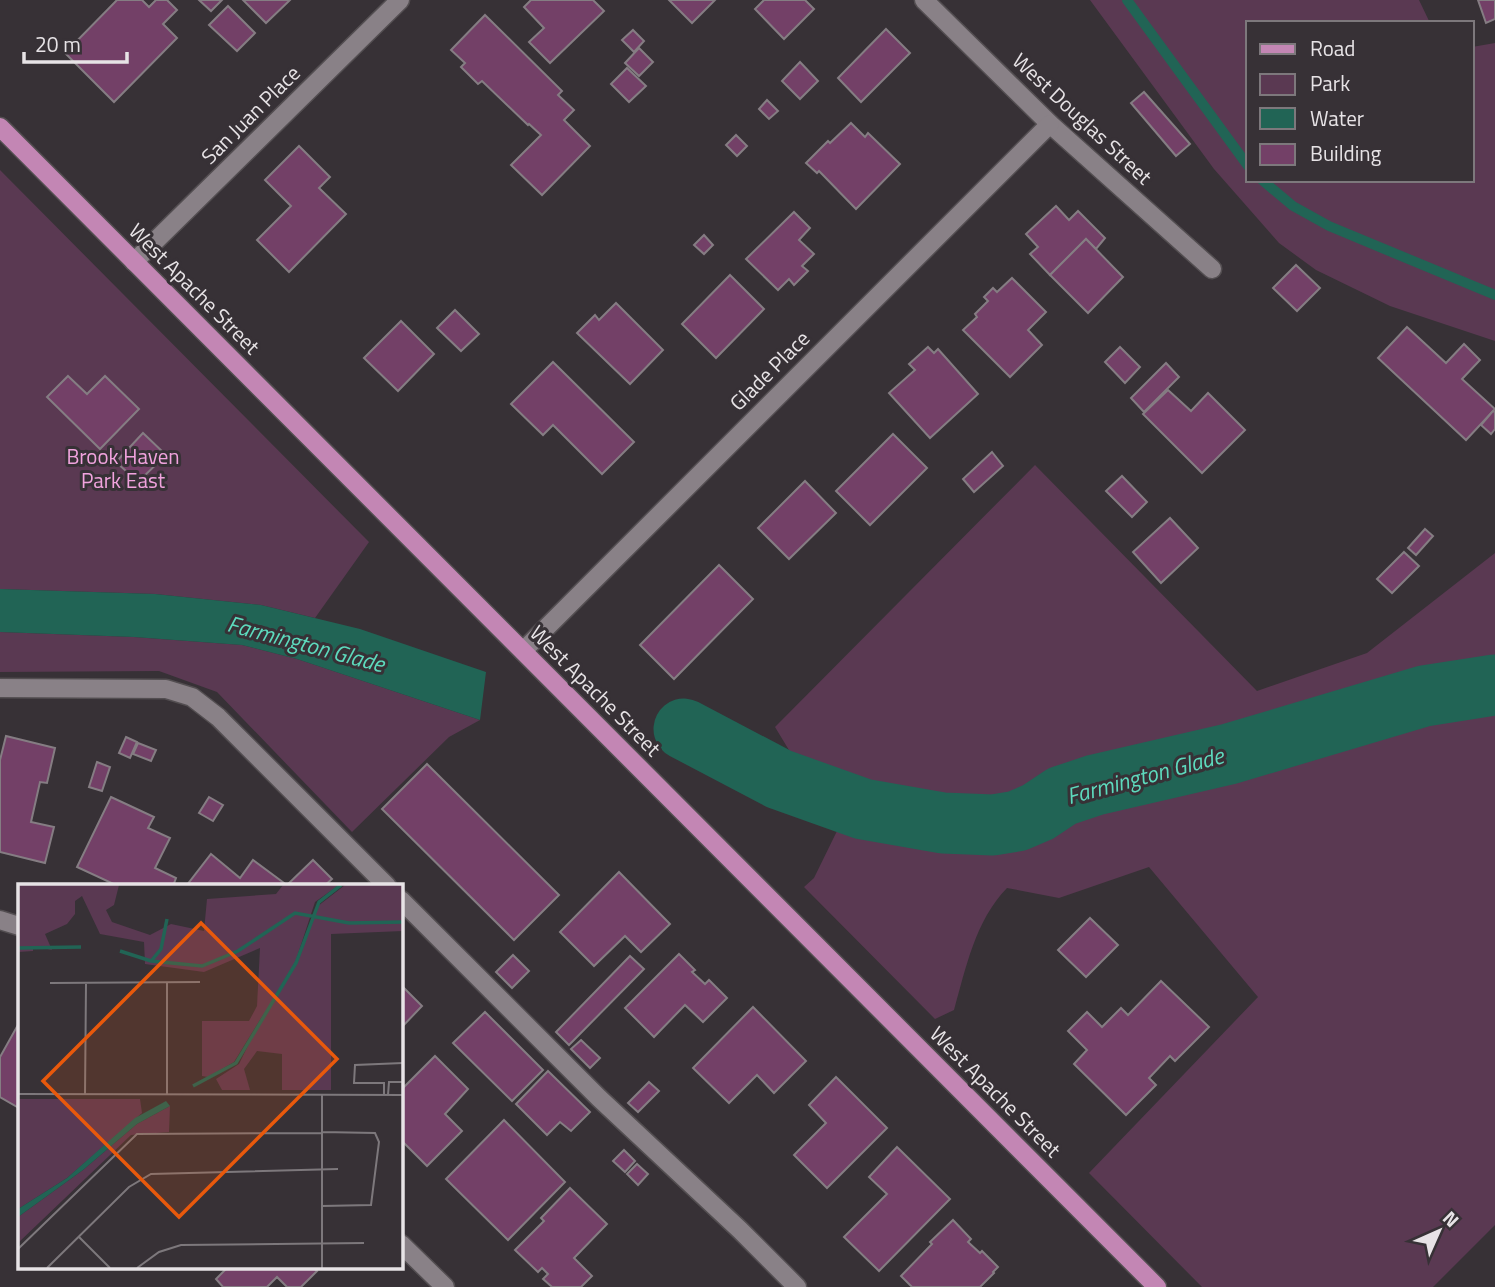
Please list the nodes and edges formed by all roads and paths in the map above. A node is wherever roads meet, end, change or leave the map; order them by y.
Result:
1 (400, 0) edge
2 (924, 0) edge
3 (1050, 124) junction
4 (0, 127) edge
5 (134, 262) junction
6 (1212, 269) dead end
7 (523, 651) junction
8 (0, 688) edge
9 (385, 884) edge
10 (402, 901) edge
11 (0, 920) edge
12 (18, 926) edge
13 (402, 1245) edge
14 (445, 1287) edge
15 (797, 1287) edge
16 (1157, 1287) edge

1 - 5 street, San Juan Place
2 - 3 street, West Douglas Street
3 - 6 street, West Douglas Street
3 - 7 street, Glade Place
4 - 5 main road, West Apache Street
5 - 7 main road, West Apache Street
7 - 16 main road, West Apache Street
8 - 9 street
10 - 15 street
11 - 12 street
13 - 14 street

